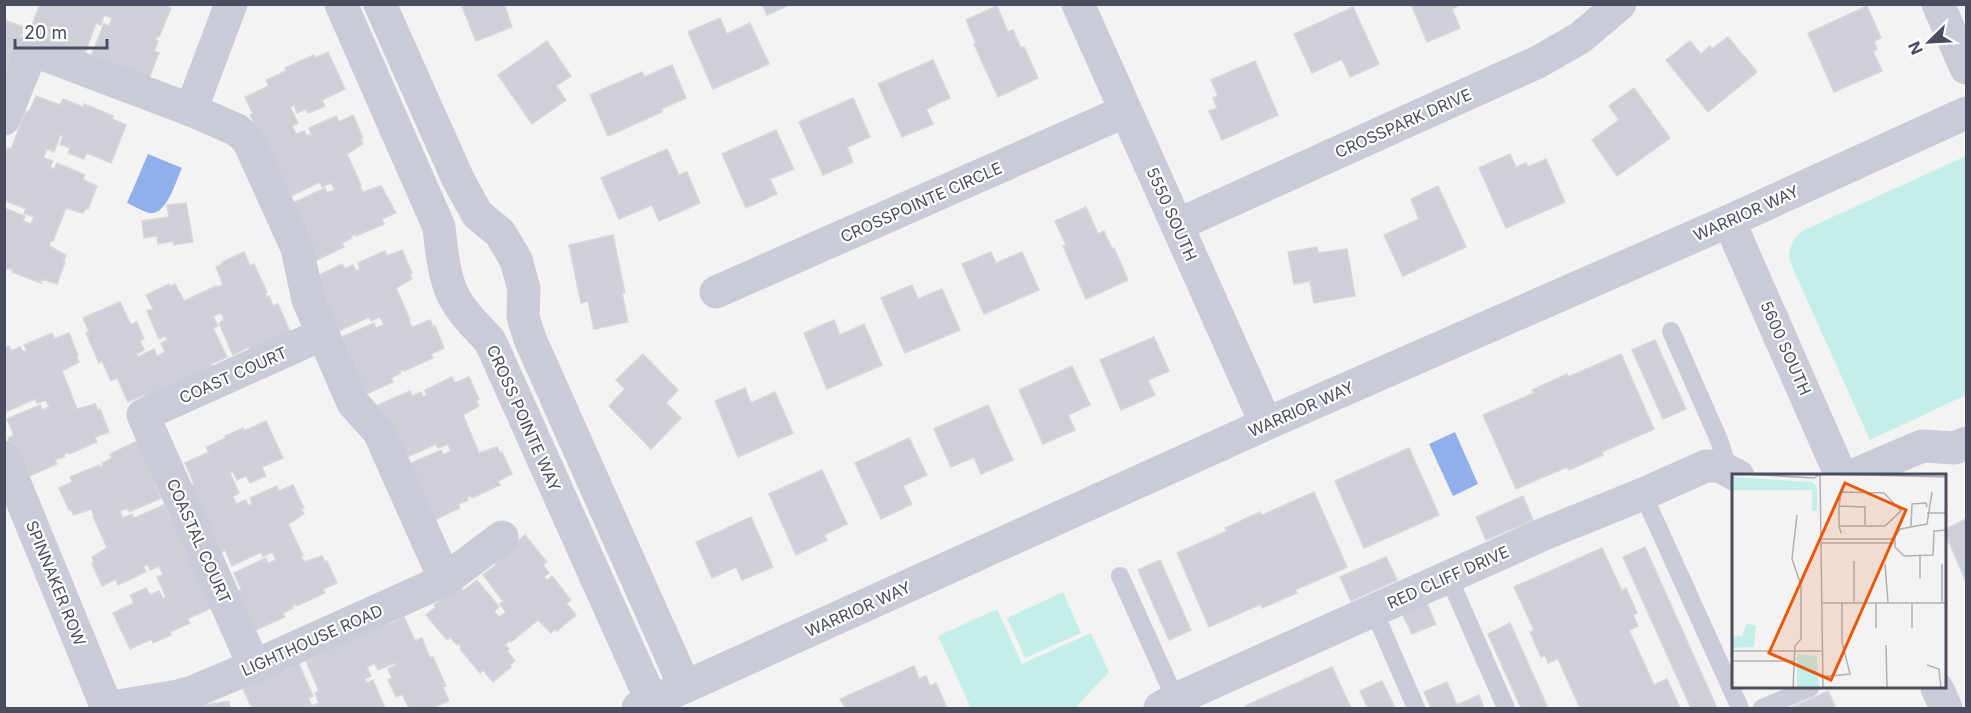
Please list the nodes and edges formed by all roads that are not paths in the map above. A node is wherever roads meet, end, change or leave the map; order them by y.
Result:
1 (231, 4) edge
2 (341, 4) edge
3 (380, 4) edge
4 (1078, 4) edge
5 (1620, 4) edge
6 (1938, 4) edge
7 (1966, 68) edge
8 (191, 110) junction
9 (1126, 111) junction
10 (1966, 112) edge
11 (4, 119) edge
12 (1729, 221) junction
13 (1177, 225) junction
14 (716, 292) dead end
15 (1671, 331) dead end
16 (323, 334) junction
17 (143, 415) joint
18 (1266, 424) junction
19 (1963, 455) edge
20 (4, 456) edge
21 (1731, 472) edge
22 (1841, 474) edge
23 (1856, 474) edge
24 (1643, 494) junction
25 (502, 537) dead end
26 (1120, 576) dead end
27 (1449, 578) junction
28 (445, 580) junction
29 (1374, 611) junction
30 (254, 666) junction
31 (685, 687) junction
32 (1805, 689) edge
33 (1938, 689) edge
34 (645, 705) edge
35 (1172, 705) edge
36 (107, 708) edge
37 (1416, 708) edge
38 (1506, 708) edge
39 (1740, 708) edge
40 (1762, 708) edge
41 (1946, 708) edge

1 - 8 street
2 - 34 street, CROSS POINTE WAY
3 - 31 street
4 - 9 street, 5550 SOUTH
5 - 13 street, CROSSPARK DRIVE
6 - 7 street
8 - 11 street
8 - 16 street
9 - 13 street, 5550 SOUTH
9 - 14 street, CROSSPOINTE CIRCLE
10 - 12 street, WARRIOR WAY
12 - 18 street, WARRIOR WAY
12 - 22 street, 5600 SOUTH
13 - 18 street, 5550 SOUTH
15 - 21 lane
16 - 17 street, COAST COURT
16 - 28 street
17 - 30 street, COASTAL COURT
18 - 31 street, WARRIOR WAY
19 - 23 street
20 - 36 street, SPINNAKER ROW
21 - 24 street, RED CLIFF DRIVE
24 - 27 street, RED CLIFF DRIVE
24 - 39 lane
25 - 28 street, LIGHTHOUSE ROAD
26 - 35 lane
27 - 29 street, RED CLIFF DRIVE
27 - 38 lane
28 - 30 street, LIGHTHOUSE ROAD
29 - 35 street, RED CLIFF DRIVE
29 - 37 lane
30 - 36 street, LIGHTHOUSE ROAD
31 - 34 street, WARRIOR WAY
32 - 40 lane
33 - 41 street

